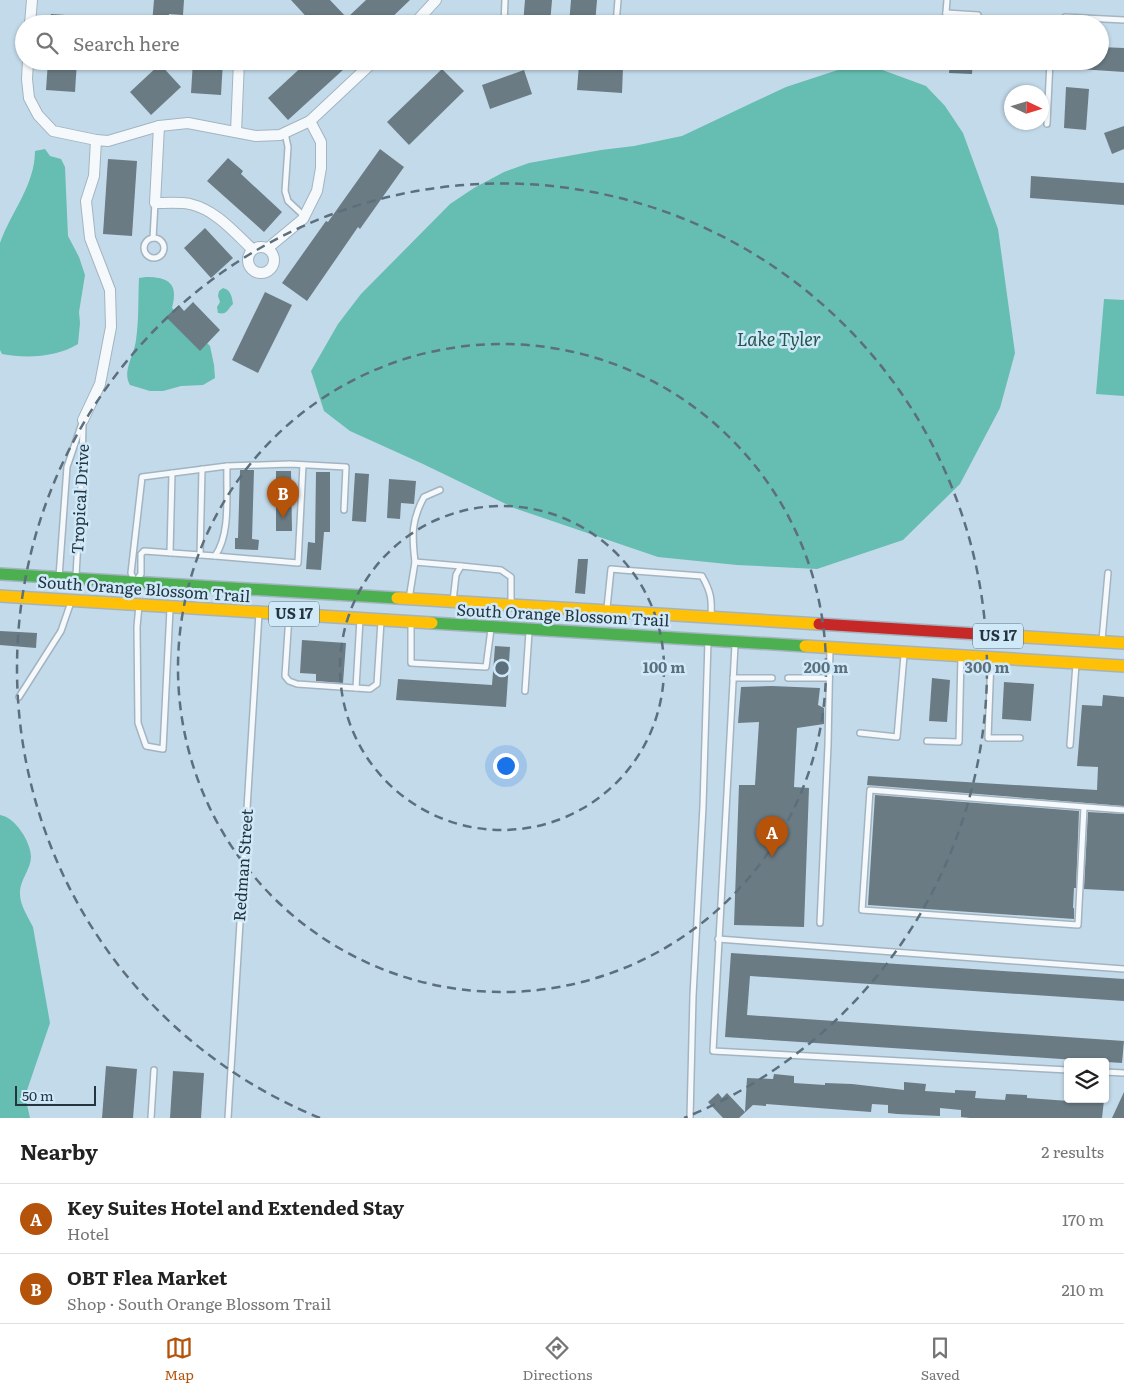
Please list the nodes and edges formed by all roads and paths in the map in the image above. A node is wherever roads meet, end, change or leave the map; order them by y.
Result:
1 (32, 0) edge
2 (436, 0) edge
3 (505, 0) edge
4 (618, 0) edge
5 (947, 0) edge
6 (946, 13) joint
7 (31, 15) edge
8 (422, 15) edge
9 (504, 15) edge
10 (617, 15) edge
11 (978, 15) dead end
12 (1109, 19) edge
13 (1124, 20) edge
14 (28, 70) edge
15 (239, 70) edge
16 (364, 70) edge
17 (1050, 70) edge
18 (1049, 85) edge
19 (310, 121) junction
20 (159, 126) junction
21 (236, 132) junction
22 (285, 133) junction
23 (96, 140) junction
24 (155, 203) junction
25 (304, 216) junction
26 (153, 238) junction
27 (268, 248) junction
28 (252, 249) junction
29 (83, 420) junction
30 (303, 465) junction
31 (227, 466) junction
32 (202, 469) junction
33 (172, 473) junction
34 (440, 490) dead end
35 (344, 510) dead end
36 (170, 553) junction
37 (200, 555) junction
38 (215, 556) junction
39 (415, 562) junction
40 (461, 566) junction
41 (1108, 573) dead end
42 (0, 574) edge
43 (59, 578) junction
44 (76, 579) junction
45 (135, 582) junction
46 (301, 592) junction
47 (0, 596) edge
48 (33, 598) junction
49 (409, 599) junction
50 (72, 600) junction
51 (453, 602) junction
52 (139, 604) junction
53 (511, 605) junction
54 (170, 606) junction
55 (607, 611) junction
56 (259, 612) junction
57 (289, 614) junction
58 (360, 618) junction
59 (711, 618) junction
60 (381, 620) junction
61 (411, 622) junction
62 (780, 622) junction
63 (491, 626) junction
64 (529, 629) junction
65 (665, 637) junction
66 (708, 640) junction
67 (735, 642) junction
68 (1102, 642) junction
69 (1124, 643) edge
70 (830, 647) junction
71 (905, 652) junction
72 (961, 656) junction
73 (991, 658) junction
74 (1076, 663) junction
75 (1124, 666) edge
76 (733, 678) junction
77 (772, 678) dead end
78 (788, 678) dead end
79 (829, 678) junction
80 (356, 688) junction
81 (525, 691) dead end
82 (19, 697) dead end
83 (860, 733) dead end
84 (1020, 738) dead end
85 (927, 742) dead end
86 (1070, 745) dead end
87 (1084, 807) junction
88 (1124, 810) edge
89 (820, 923) dead end
90 (718, 939) junction
91 (1124, 970) edge
92 (154, 1070) dead end
93 (1064, 1070) edge
94 (1109, 1072) edge
95 (1124, 1073) edge
96 (151, 1118) edge
97 (228, 1118) edge
98 (690, 1118) edge

1 - 7 street
2 - 8 street
3 - 9 lane
4 - 10 lane
5 - 6 lane
6 - 11 lane
12 - 13 lane
14 - 23 street
15 - 21 street
16 - 19 street
17 - 18 lane
19 - 22 street
19 - 25 street
20 - 21 street
20 - 23 street
20 - 24 street
21 - 22 street
22 - 25 lane
23 - 29 street, Tropical Drive
24 - 26 lane
24 - 28 street
25 - 27 street
26 - 26 lane
27 - 28 street
27 - 28 street
29 - 43 lane, Tropical Drive
29 - 44 lane, Tropical Drive
30 - 31 lane
30 - 35 lane
30 - 38 lane
31 - 32 lane
31 - 38 lane
32 - 33 lane
32 - 37 lane
33 - 36 lane
33 - 45 lane
34 - 39 lane
36 - 37 lane
36 - 45 lane
37 - 38 lane
39 - 40 lane
39 - 49 lane
40 - 51 lane
40 - 53 lane
41 - 68 lane
42 - 43 main road, South Orange Blossom Trail / US 17
43 - 44 main road, South Orange Blossom Trail / US 17
44 - 45 main road, South Orange Blossom Trail / US 17
44 - 48 main road
45 - 46 main road, South Orange Blossom Trail / US 17
46 - 49 main road, South Orange Blossom Trail / US 17
46 - 56 main road
47 - 48 main road, South Orange Blossom Trail / US 17
48 - 50 main road, South Orange Blossom Trail / US 17
49 - 51 main road, South Orange Blossom Trail / US 17
50 - 52 main road, South Orange Blossom Trail / US 17
50 - 82 lane
51 - 53 main road, South Orange Blossom Trail / US 17
52 - 54 main road, South Orange Blossom Trail / US 17
52 - 54 lane
53 - 55 main road, South Orange Blossom Trail / US 17
54 - 56 main road, South Orange Blossom Trail / US 17
55 - 59 main road, South Orange Blossom Trail / US 17
55 - 59 lane
56 - 57 main road, South Orange Blossom Trail / US 17
56 - 97 lane, Redman Street
57 - 58 main road, South Orange Blossom Trail / US 17
57 - 80 lane
58 - 60 main road, South Orange Blossom Trail / US 17
58 - 80 lane
59 - 62 main road, South Orange Blossom Trail / US 17
59 - 65 main road
60 - 61 main road, South Orange Blossom Trail / US 17
60 - 80 lane
61 - 63 main road, South Orange Blossom Trail / US 17
61 - 63 lane
62 - 67 main road
62 - 68 main road, South Orange Blossom Trail / US 17
63 - 64 main road, South Orange Blossom Trail / US 17
64 - 65 main road, South Orange Blossom Trail / US 17
64 - 81 lane
65 - 66 main road, South Orange Blossom Trail / US 17
66 - 67 main road, South Orange Blossom Trail / US 17
66 - 98 lane
67 - 70 main road, South Orange Blossom Trail / US 17
67 - 76 lane
68 - 69 main road, South Orange Blossom Trail / US 17
70 - 71 main road, South Orange Blossom Trail / US 17
70 - 79 lane
71 - 72 main road, South Orange Blossom Trail / US 17
71 - 83 lane
72 - 73 main road, South Orange Blossom Trail / US 17
72 - 85 lane
73 - 74 main road, South Orange Blossom Trail / US 17
73 - 84 lane
74 - 75 main road, South Orange Blossom Trail / US 17
74 - 86 lane
76 - 77 lane
76 - 90 lane
78 - 79 lane
79 - 89 lane
87 - 87 lane
87 - 88 lane
90 - 91 lane
90 - 93 lane
92 - 96 lane
94 - 95 lane

